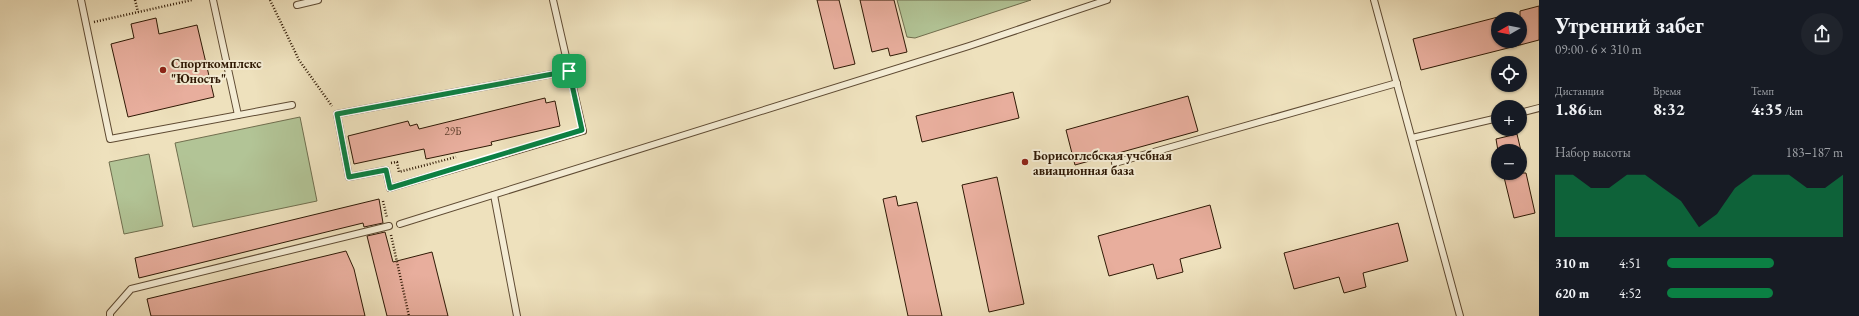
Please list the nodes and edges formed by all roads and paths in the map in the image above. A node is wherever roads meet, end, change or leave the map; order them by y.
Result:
1 (81, 0) edge
2 (136, 0) edge
3 (192, 0) edge
4 (213, 0) edge
5 (270, 0) edge
6 (318, 0) edge
7 (553, 0) edge
8 (1107, 0) edge
9 (1374, 0) edge
10 (297, 5) dead end
11 (138, 12) junction
12 (86, 24) junction
13 (569, 71) junction
14 (1397, 83) junction
15 (292, 105) dead end
16 (1539, 108) edge
17 (1527, 111) edge
18 (337, 114) junction
19 (238, 115) junction
20 (1491, 120) edge
21 (1412, 138) junction
22 (459, 156) dead end
23 (1116, 163) dead end
24 (389, 164) dead end
25 (494, 195) junction
26 (383, 201) dead end
27 (400, 224) dead end
28 (389, 226) junction
29 (110, 316) edge
30 (409, 316) edge
31 (517, 316) edge
32 (1460, 316) edge

1 - 12 lane
2 - 11 path
3 - 11 path
4 - 19 lane
5 - 18 path
6 - 10 lane
7 - 13 lane
8 - 25 lane
9 - 14 lane
11 - 12 path
12 - 19 lane
13 - 18 lane
13 - 18 lane
14 - 21 lane
14 - 23 lane
15 - 19 lane
16 - 17 lane
20 - 21 lane
21 - 32 lane
22 - 24 path
25 - 27 lane
25 - 31 lane
26 - 28 path
28 - 29 lane
28 - 30 path

